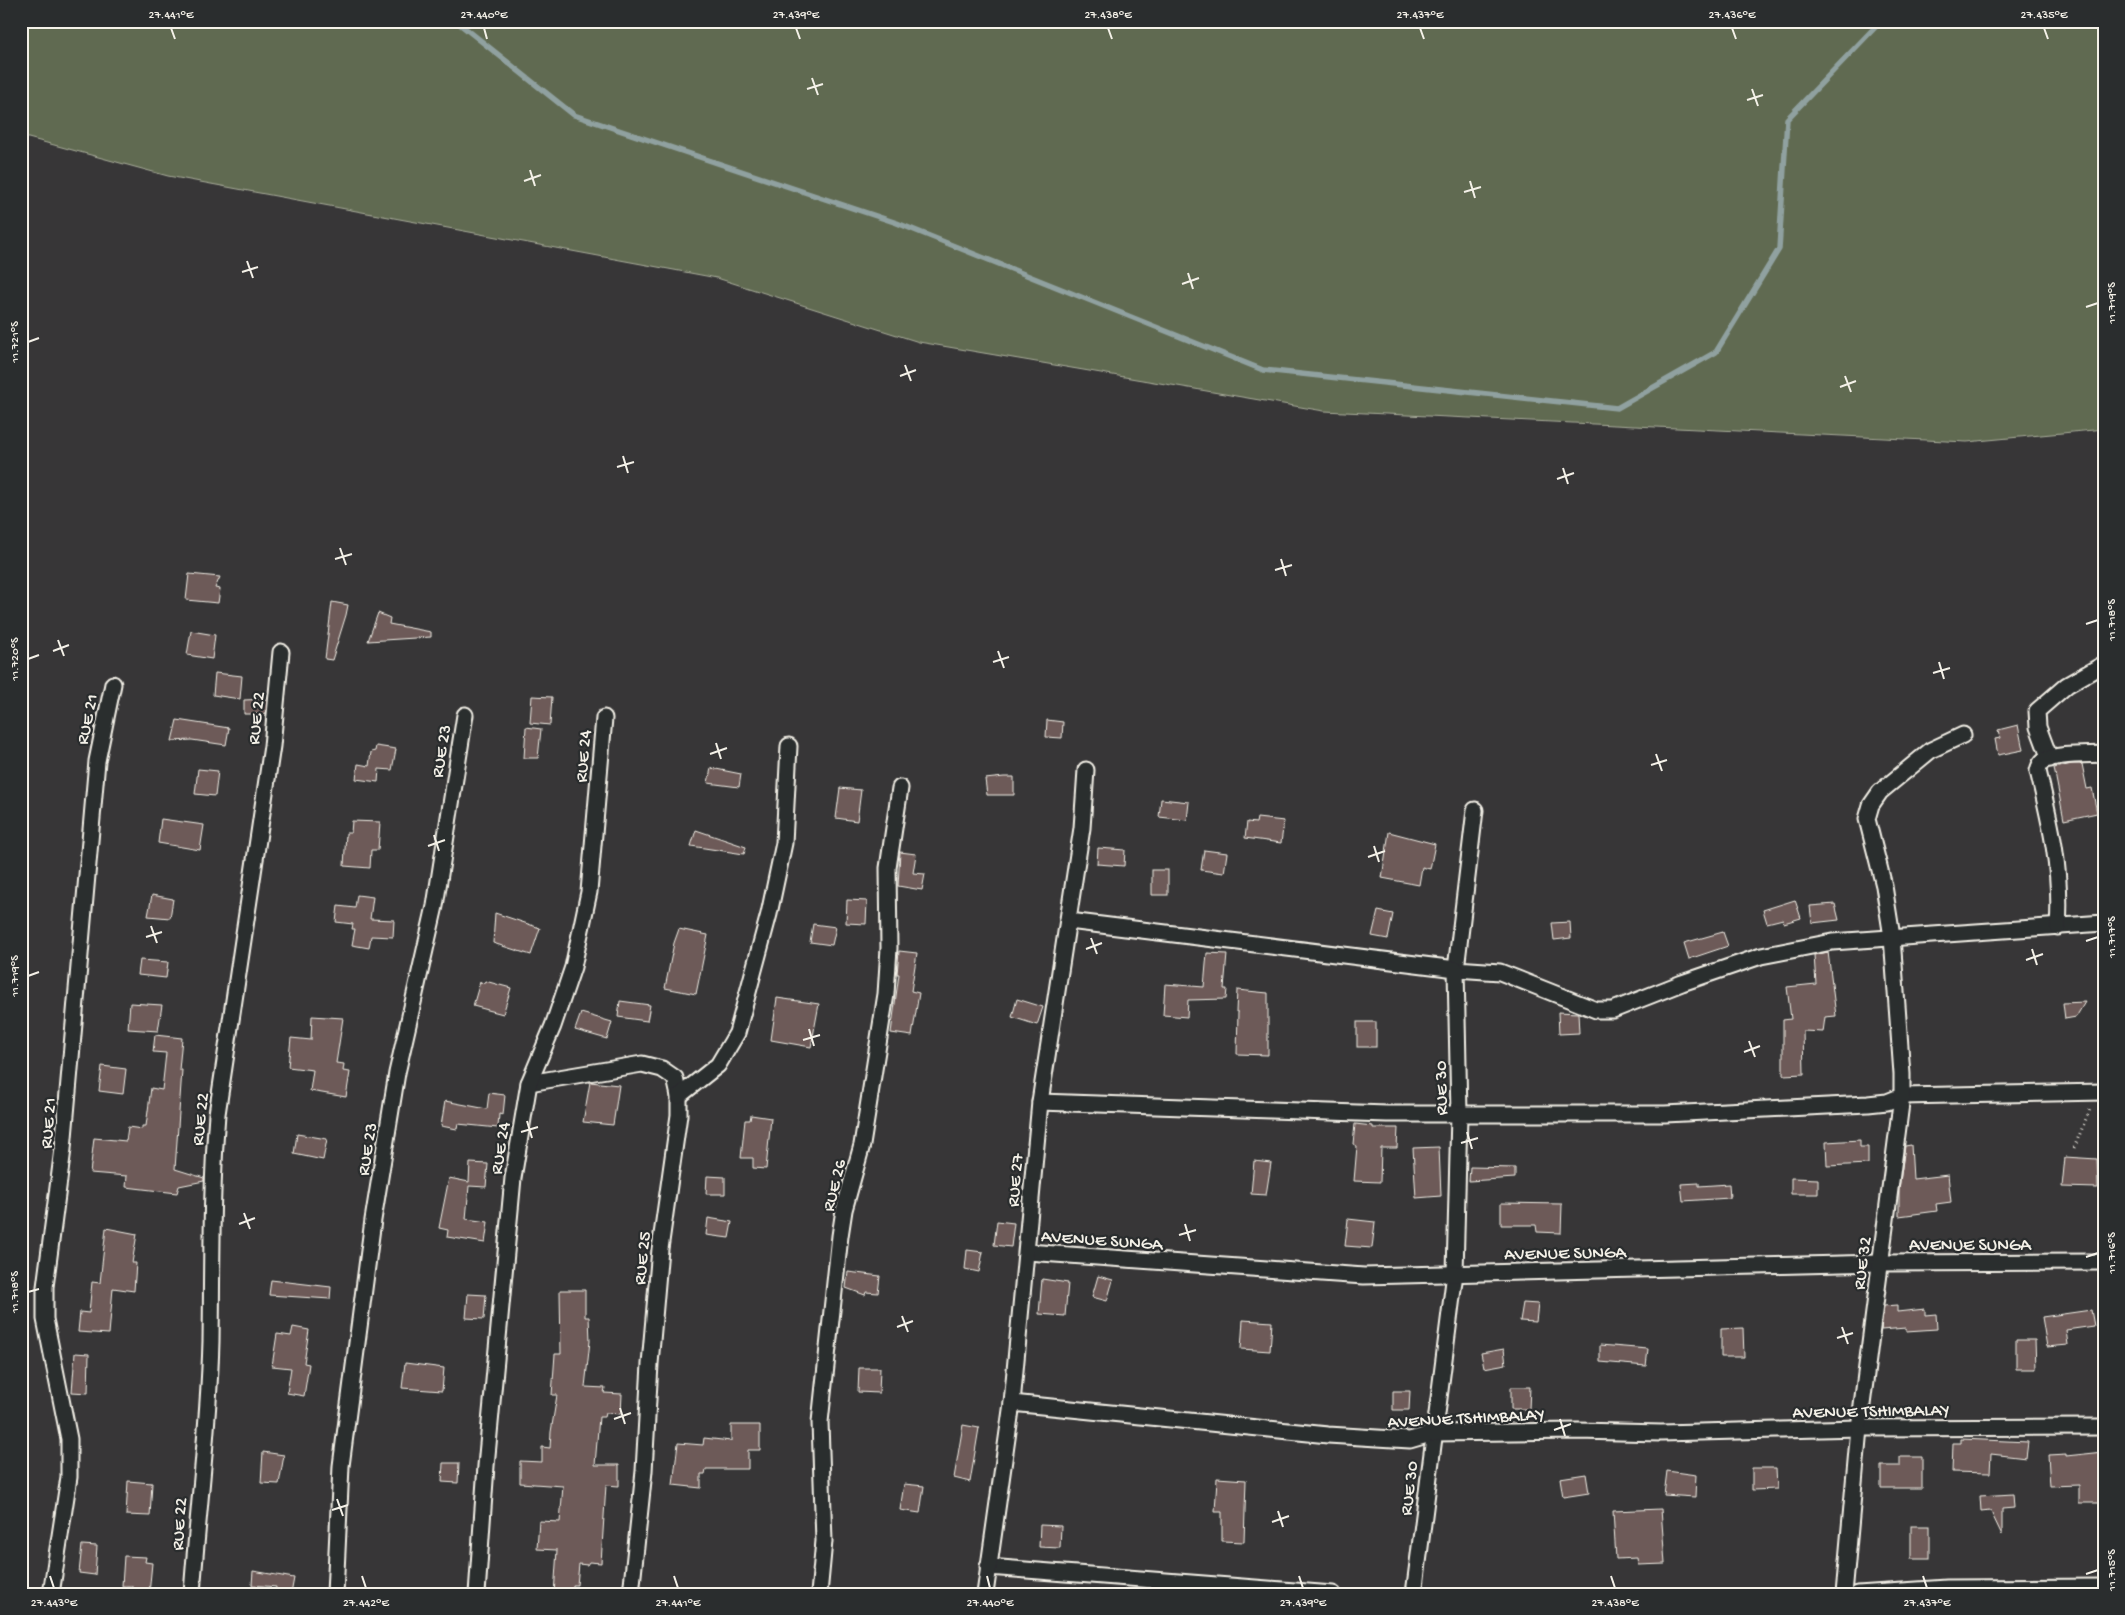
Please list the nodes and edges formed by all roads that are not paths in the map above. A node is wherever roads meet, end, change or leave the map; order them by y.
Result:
1 (281, 652) dead end
2 (2104, 664) edge
3 (113, 684) dead end
4 (464, 714) dead end
5 (604, 718) dead end
6 (1963, 735) dead end
7 (789, 746) dead end
8 (2104, 754) edge
9 (2050, 759) junction
10 (1086, 770) dead end
11 (900, 788) dead end
12 (1475, 810) dead end
13 (1069, 921) junction
14 (2104, 923) edge
15 (2058, 927) junction
16 (1892, 937) junction
17 (1456, 969) junction
18 (529, 1083) junction
19 (2102, 1092) edge
20 (680, 1096) junction
21 (1902, 1096) junction
22 (1040, 1102) junction
23 (1459, 1114) junction
24 (1027, 1252) junction
25 (2104, 1262) edge
26 (1880, 1263) junction
27 (1455, 1273) junction
28 (1012, 1403) junction
29 (2104, 1427) edge
30 (1859, 1428) junction
31 (1434, 1433) junction
32 (988, 1567) junction
33 (2104, 1587) edge
34 (51, 1594) edge
35 (192, 1594) edge
36 (335, 1594) edge
37 (477, 1594) edge
38 (631, 1594) edge
39 (819, 1594) edge
40 (985, 1594) edge
41 (1333, 1594) edge
42 (1414, 1594) edge
43 (1844, 1594) edge
44 (1858, 1594) edge

1 - 35 street, RUE 22
2 - 9 street
3 - 34 street, RUE 21
4 - 36 street, RUE 23
5 - 18 street, RUE 24
6 - 16 street, RUE 32
7 - 20 street
8 - 9 street
9 - 15 street
10 - 13 street, RUE 27
11 - 39 street, RUE 26
12 - 17 street, RUE 30
13 - 17 street
13 - 22 street, RUE 27
14 - 15 street
15 - 16 street
16 - 17 street
16 - 21 street, RUE 32
17 - 23 street, RUE 30
18 - 20 street, RUE 25
18 - 37 street, RUE 24
19 - 21 street
20 - 38 street, RUE 25
21 - 23 street
21 - 26 street, RUE 32
22 - 23 street
22 - 24 street, RUE 27
23 - 27 street, RUE 30
24 - 27 street, AVENUE SUNGA
24 - 28 street, RUE 27
25 - 26 street, AVENUE SUNGA
26 - 27 street, AVENUE SUNGA
26 - 30 street, RUE 32
27 - 31 street, RUE 30
28 - 31 street, AVENUE TSHIMBALAY
28 - 32 street, RUE 27
29 - 30 street, AVENUE TSHIMBALAY
30 - 31 street, AVENUE TSHIMBALAY
30 - 43 street, RUE 32
31 - 42 street, RUE 30
32 - 40 street, RUE 27
32 - 41 street
33 - 44 street

